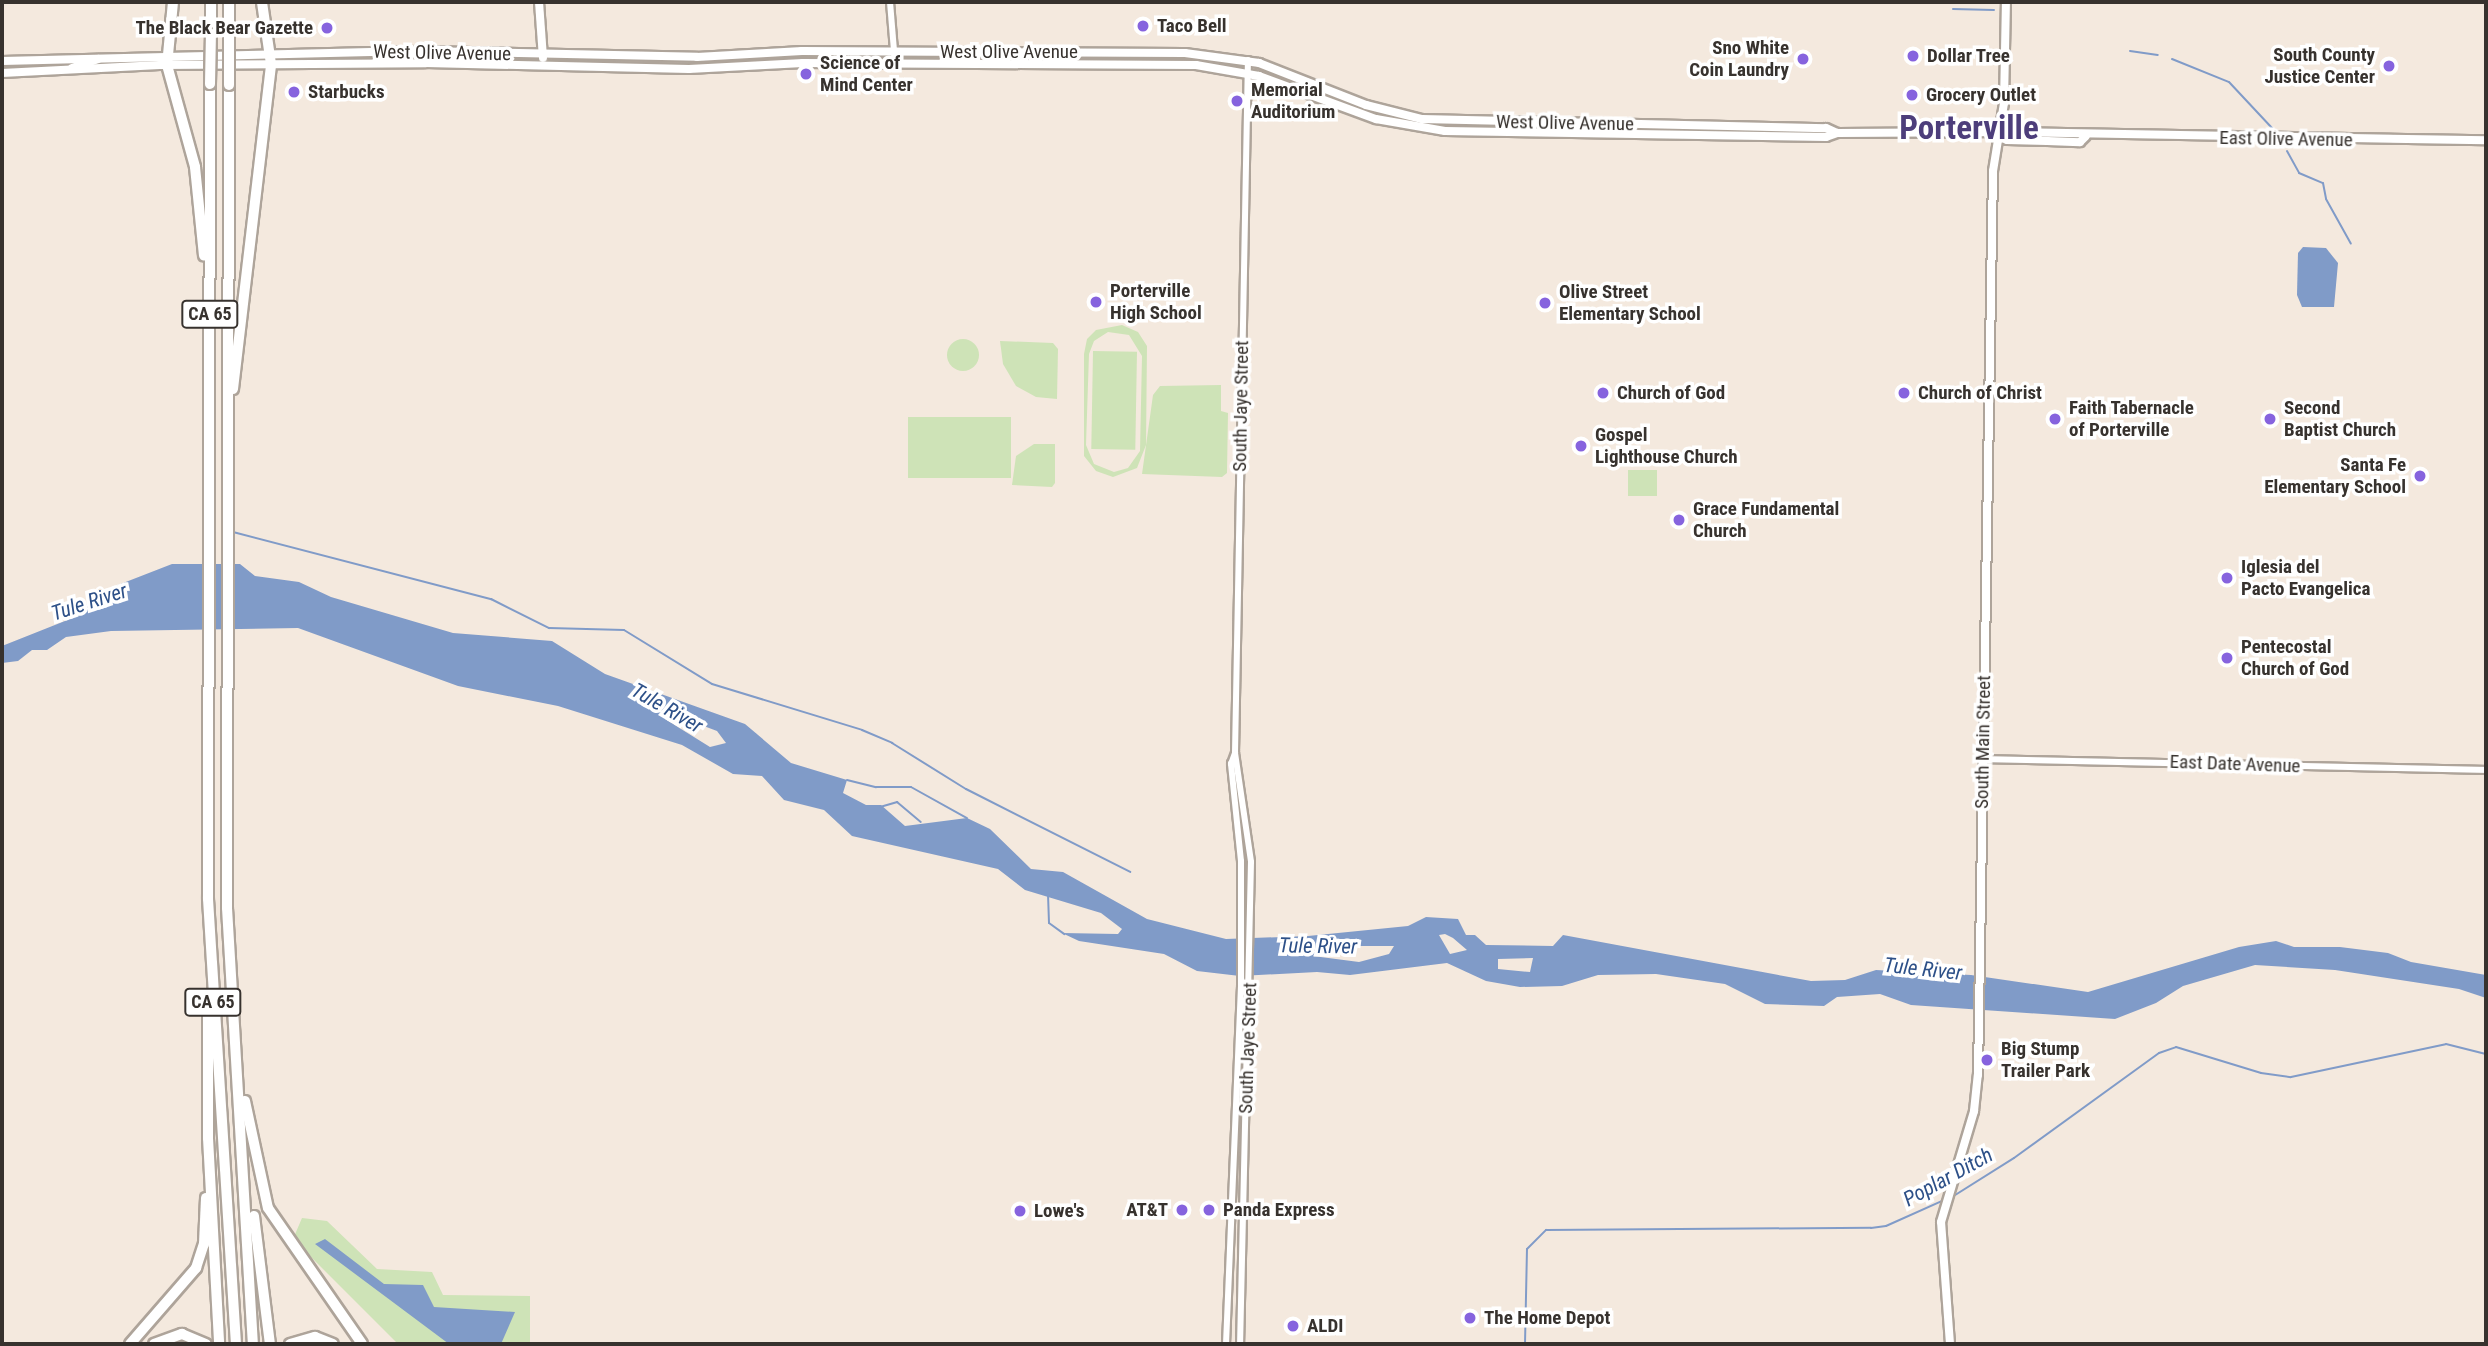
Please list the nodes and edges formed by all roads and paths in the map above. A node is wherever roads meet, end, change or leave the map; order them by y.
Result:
1 (173, 2) edge
2 (211, 2) edge
3 (229, 2) edge
4 (262, 2) edge
5 (539, 2) edge
6 (890, 2) edge
7 (2006, 2) edge
8 (896, 51) junction
9 (272, 52) junction
10 (1189, 53) junction
11 (166, 54) junction
12 (542, 56) junction
13 (98, 57) junction
14 (1248, 60) junction
15 (2, 61) edge
16 (895, 63) junction
17 (271, 64) junction
18 (1128, 64) junction
19 (167, 65) junction
20 (542, 68) junction
21 (70, 70) junction
22 (2, 73) edge
23 (1247, 73) junction
24 (1561, 123) junction
25 (1535, 132) junction
26 (1837, 133) junction
27 (1998, 135) junction
28 (2486, 140) edge
29 (210, 340) junction
30 (228, 421) junction
31 (1235, 752) junction
32 (1983, 759) junction
33 (2486, 770) edge
34 (210, 957) junction
35 (234, 1040) junction
36 (208, 1138) junction
37 (243, 1146) junction
38 (130, 1344) edge
39 (154, 1344) edge
40 (206, 1344) edge
41 (219, 1344) edge
42 (236, 1344) edge
43 (253, 1344) edge
44 (270, 1344) edge
45 (290, 1344) edge
46 (333, 1344) edge
47 (362, 1344) edge
48 (1226, 1344) edge
49 (1240, 1344) edge
50 (1950, 1344) edge

1 - 11 highway
2 - 29 highway, CA 65, bridge
3 - 30 highway, CA 65, bridge
4 - 9 highway
5 - 12 main road
6 - 8 street
7 - 27 main road, South Main Street
8 - 10 main road, West Olive Avenue
8 - 12 main road, West Olive Avenue
8 - 16 street
9 - 11 main road, West Olive Avenue
9 - 12 main road, West Olive Avenue
9 - 17 highway
10 - 14 main road, West Olive Avenue
10 - 18 main road
11 - 13 main road, West Olive Avenue
11 - 19 highway
12 - 20 main road
13 - 15 main road, West Olive Avenue
13 - 21 main road
14 - 23 street, South Jaye Street
14 - 24 main road, West Olive Avenue
16 - 18 main road, West Olive Avenue
16 - 20 main road, West Olive Avenue
17 - 19 main road, West Olive Avenue
17 - 20 main road, West Olive Avenue
17 - 30 highway
18 - 23 main road, West Olive Avenue
19 - 21 main road, West Olive Avenue
19 - 29 highway
21 - 22 main road, West Olive Avenue
23 - 25 main road, West Olive Avenue
23 - 31 street, South Jaye Street
24 - 25 main road
24 - 26 main road, West Olive Avenue
25 - 26 main road, West Olive Avenue
26 - 27 main road, West Olive Avenue
27 - 28 main road, East Olive Avenue
27 - 32 main road, South Main Street
29 - 34 highway, CA 65
30 - 35 highway, CA 65
31 - 48 street, South Jaye Street
31 - 49 street, South Jaye Street
32 - 33 street, East Date Avenue
32 - 50 main road, South Main Street
34 - 36 highway
34 - 42 highway, CA 65
35 - 37 highway, CA 65
35 - 47 highway
36 - 38 highway
36 - 41 highway
37 - 43 highway, CA 65
37 - 44 highway
39 - 40 highway
45 - 46 highway

